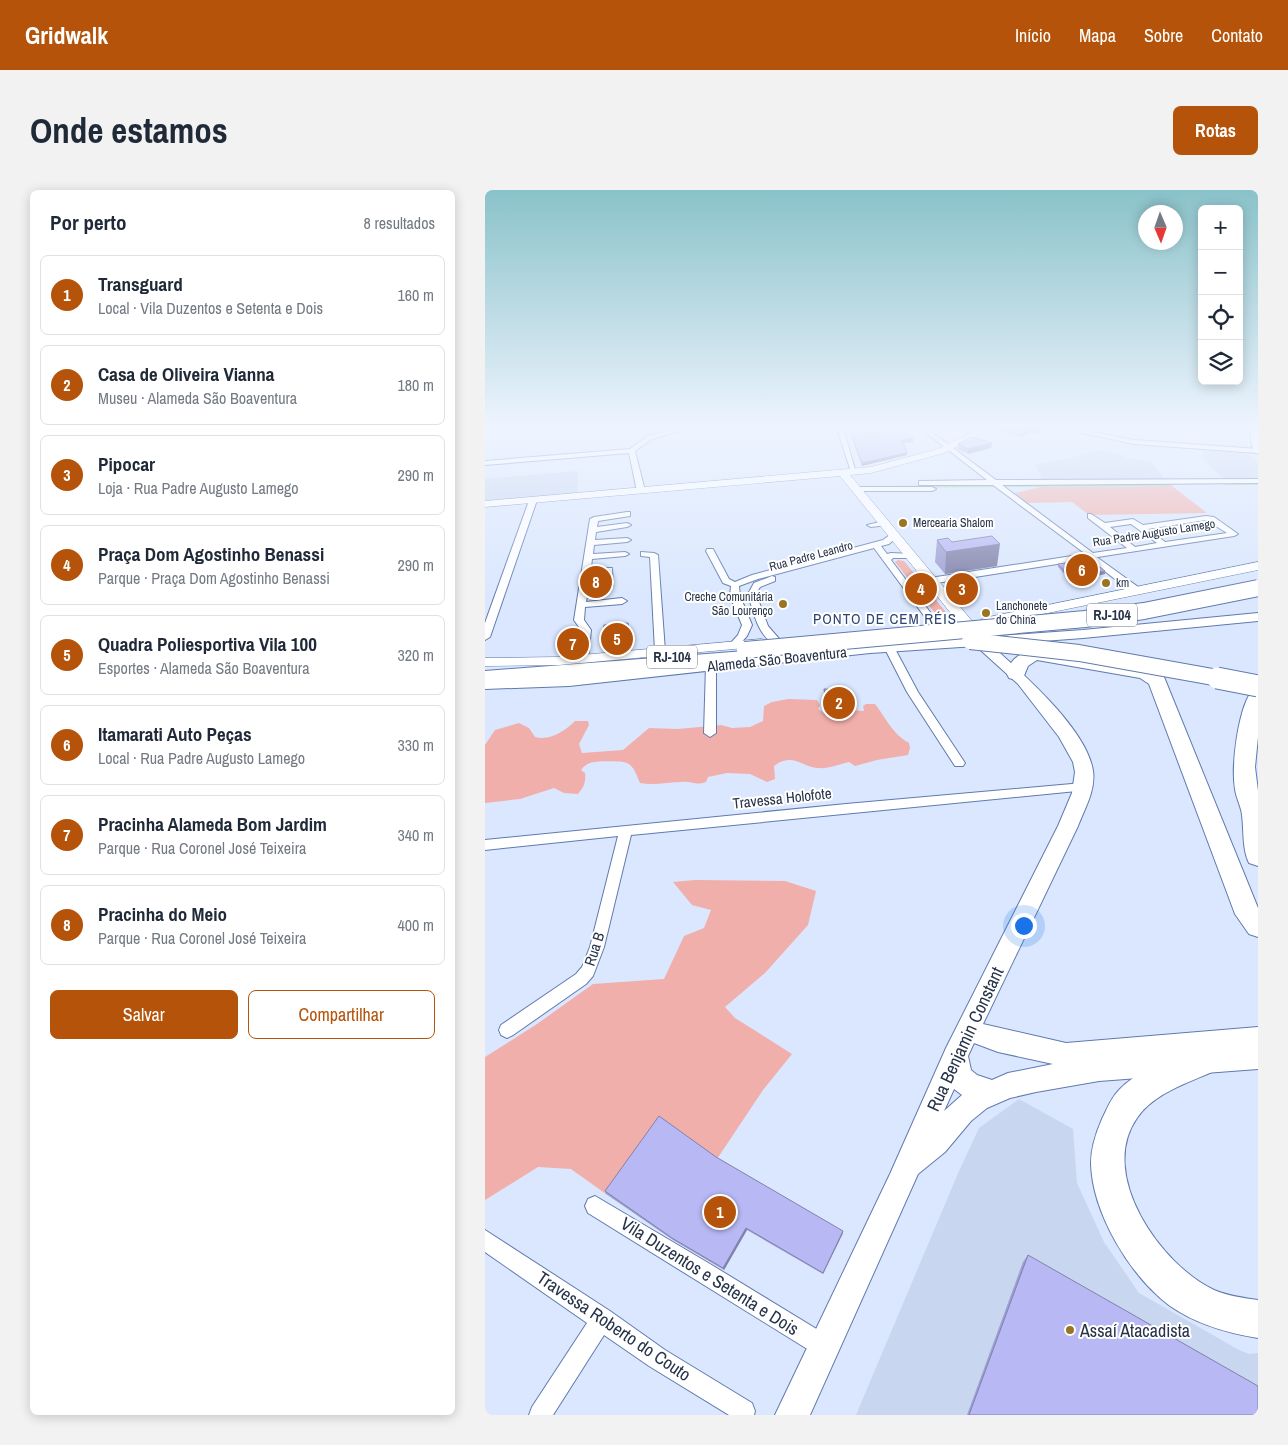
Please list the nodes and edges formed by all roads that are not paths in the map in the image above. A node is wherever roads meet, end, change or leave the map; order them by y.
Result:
1 (640, 485) edge
2 (697, 485) edge
3 (998, 485) edge
4 (855, 487) joint
5 (1002, 488) junction
6 (641, 490) junction
7 (533, 500) junction
8 (485, 504) edge
9 (627, 514) dead end
10 (1091, 516) dead end
11 (884, 523) junction
12 (627, 525) dead end
13 (871, 525) dead end
14 (1103, 526) junction
15 (1141, 528) junction
16 (593, 530) junction
17 (894, 536) junction
18 (627, 540) dead end
19 (591, 543) junction
20 (1164, 545) junction
21 (878, 547) junction
22 (1133, 549) junction
23 (710, 551) dead end
24 (908, 553) junction
25 (625, 554) dead end
26 (644, 554) dead end
27 (1091, 556) junction
28 (589, 557) junction
29 (887, 560) junction
30 (1258, 566) edge
31 (587, 571) junction
32 (930, 582) junction
33 (735, 585) junction
34 (1258, 588) edge
35 (583, 589) junction
36 (1137, 591) junction
37 (622, 601) dead end
38 (581, 604) junction
39 (1258, 617) edge
40 (967, 624) junction
41 (936, 626) junction
42 (865, 634) junction
43 (485, 637) edge
44 (776, 641) junction
45 (979, 642) junction
46 (1014, 645) junction
47 (889, 648) junction
48 (870, 649) junction
49 (741, 650) junction
50 (660, 652) junction
51 (1036, 655) junction
52 (583, 659) junction
53 (485, 662) edge
54 (711, 666) junction
55 (1016, 674) junction
56 (485, 677) edge
57 (485, 684) edge
58 (1258, 686) edge
59 (1258, 696) edge
60 (710, 733) dead end
61 (959, 763) dead end
62 (1083, 787) junction
63 (1255, 804) edge
64 (626, 830) junction
65 (485, 845) edge
66 (1258, 857) edge
67 (1258, 926) edge
68 (507, 1030) dead end
69 (969, 1030) junction
70 (1258, 1039) edge
71 (1227, 1055) edge
72 (955, 1056) junction
73 (991, 1092) junction
74 (907, 1167) junction
75 (595, 1206) dead end
76 (485, 1240) edge
77 (602, 1319) junction
78 (1258, 1319) edge
79 (825, 1348) junction
80 (744, 1411) dead end
81 (540, 1415) edge
82 (792, 1415) edge

1 - 6 street
2 - 6 main road
3 - 5 street
4 - 5 street
4 - 11 main road
5 - 27 street
6 - 7 main road
7 - 8 main road
7 - 43 street
9 - 16 street
10 - 14 street
11 - 13 street
11 - 17 main road
12 - 16 street
14 - 15 street
14 - 22 street
15 - 20 street
15 - 20 street, Rua Padre Augusto Lamego
16 - 19 street
17 - 21 street, Rua Padre Leandro
17 - 24 main road
18 - 19 street
19 - 28 street
20 - 22 street, Rua Padre Augusto Lamego
21 - 24 street, Rua Padre Leandro
21 - 29 street
21 - 33 street, Rua Padre Leandro
21 - 44 street, Rua Padre Leandro
22 - 27 street, Rua Padre Augusto Lamego
23 - 33 street
24 - 29 street
24 - 32 main road
25 - 28 street
26 - 50 street
27 - 32 street, Rua Padre Augusto Lamego
27 - 36 street
28 - 31 street
29 - 41 street
30 - 36 main road, Alameda São Boaventura
31 - 35 street
31 - 35 street
32 - 40 main road
33 - 49 street
34 - 49 highway, RJ-104, bridge
35 - 38 street
36 - 40 main road, Alameda São Boaventura
37 - 38 street
38 - 52 street
39 - 46 main road
40 - 41 main road, Alameda São Boaventura
40 - 45 main road, Rua Benjamin Constant
41 - 42 main road, Alameda São Boaventura
42 - 44 main road, Alameda São Boaventura
42 - 48 main road
44 - 49 main road, Alameda São Boaventura
45 - 46 highway
45 - 47 main road, Alameda São Boaventura
45 - 55 main road, Rua Benjamin Constant
46 - 51 highway
46 - 55 main road, Rua Benjamin Constant
47 - 48 main road, Alameda São Boaventura
47 - 61 street
48 - 54 main road, Alameda São Boaventura
49 - 50 main road, Alameda São Boaventura
49 - 53 highway, RJ-104
49 - 56 highway
49 - 58 highway, bridge
50 - 52 main road, Alameda São Boaventura
51 - 55 highway
51 - 67 highway
52 - 53 main road, Alameda São Boaventura
54 - 57 main road, Alameda São Boaventura
54 - 60 street
55 - 62 main road, Rua Benjamin Constant
59 - 63 highway
62 - 64 street, Travessa Holofote
62 - 69 main road, Rua Benjamin Constant
63 - 66 highway
64 - 65 street, Travessa Holofote
64 - 68 street, Rua B
69 - 71 main road
69 - 72 main road, Rua Benjamin Constant
70 - 71 main road
71 - 73 main road
71 - 78 highway
72 - 73 main road
72 - 74 main road, Rua Benjamin Constant
73 - 74 main road
74 - 79 main road, Rua Benjamin Constant
75 - 79 street, Vila Duzentos e Setenta e Dois
76 - 77 street, Travessa Roberto do Couto
77 - 80 street, Travessa Roberto do Couto
77 - 81 street
79 - 82 main road, Rua Benjamin Constant

